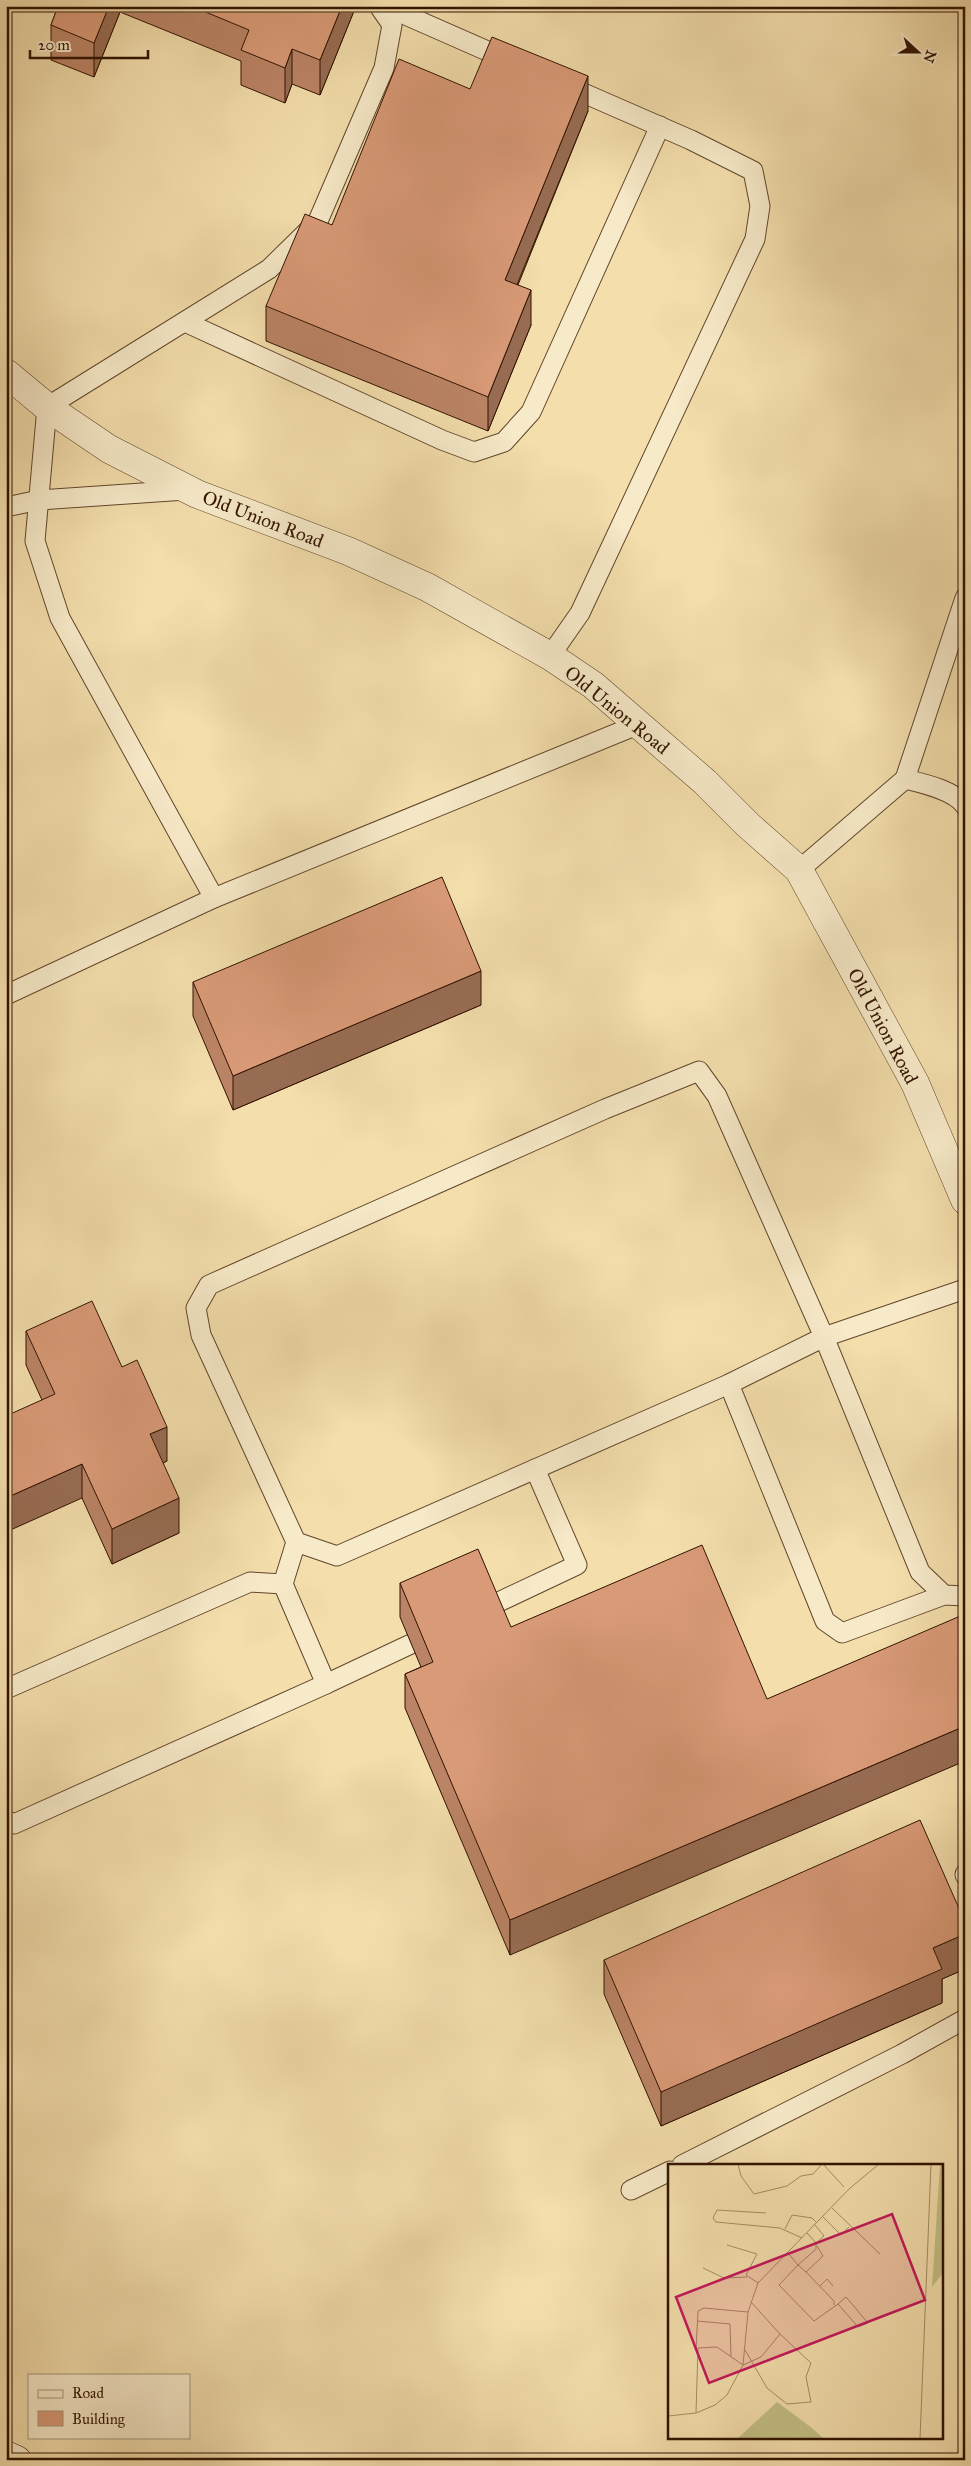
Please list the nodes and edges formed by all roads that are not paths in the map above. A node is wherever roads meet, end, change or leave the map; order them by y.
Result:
1 (379, 6) edge
2 (385, 6) edge
3 (527, 68) edge
4 (545, 76) edge
5 (660, 126) junction
6 (185, 322) junction
7 (6, 373) edge
8 (47, 407) junction
9 (188, 489) junction
10 (39, 500) junction
11 (6, 507) edge
12 (965, 598) edge
13 (550, 656) junction
14 (637, 725) junction
15 (905, 779) junction
16 (965, 806) edge
17 (799, 870) junction
18 (214, 898) junction
19 (6, 994) edge
20 (965, 1200) edge
21 (965, 1289) edge
22 (824, 1337) junction
23 (729, 1384) junction
24 (535, 1469) junction
25 (296, 1542) junction
26 (283, 1584) junction
27 (944, 1594) junction
28 (965, 1596) edge
29 (488, 1607) edge
30 (411, 1644) edge
31 (326, 1684) junction
32 (6, 1689) edge
33 (6, 1820) edge
34 (965, 2019) edge
35 (684, 2164) edge
36 (668, 2172) edge
37 (631, 2190) dead end
38 (6, 2455) edge
39 (17, 2460) edge

1 - 6 lane
2 - 3 lane
4 - 5 lane
5 - 6 lane
5 - 13 lane
6 - 8 lane
7 - 8 street, Old Union Road
8 - 9 street, Old Union Road
8 - 10 lane
9 - 10 lane
9 - 13 street, Old Union Road
10 - 11 lane
10 - 18 lane
12 - 15 lane
13 - 14 street, Old Union Road
14 - 17 street, Old Union Road
14 - 18 lane
15 - 16 lane
15 - 17 lane
17 - 20 street, Old Union Road
18 - 19 lane
21 - 22 lane
22 - 23 lane
22 - 25 lane
22 - 27 lane
23 - 24 lane
23 - 27 lane
24 - 25 lane
24 - 29 lane
25 - 26 lane
26 - 31 lane
26 - 32 lane
27 - 28 lane
30 - 31 lane
31 - 33 lane
34 - 35 lane
36 - 37 lane
38 - 39 street

